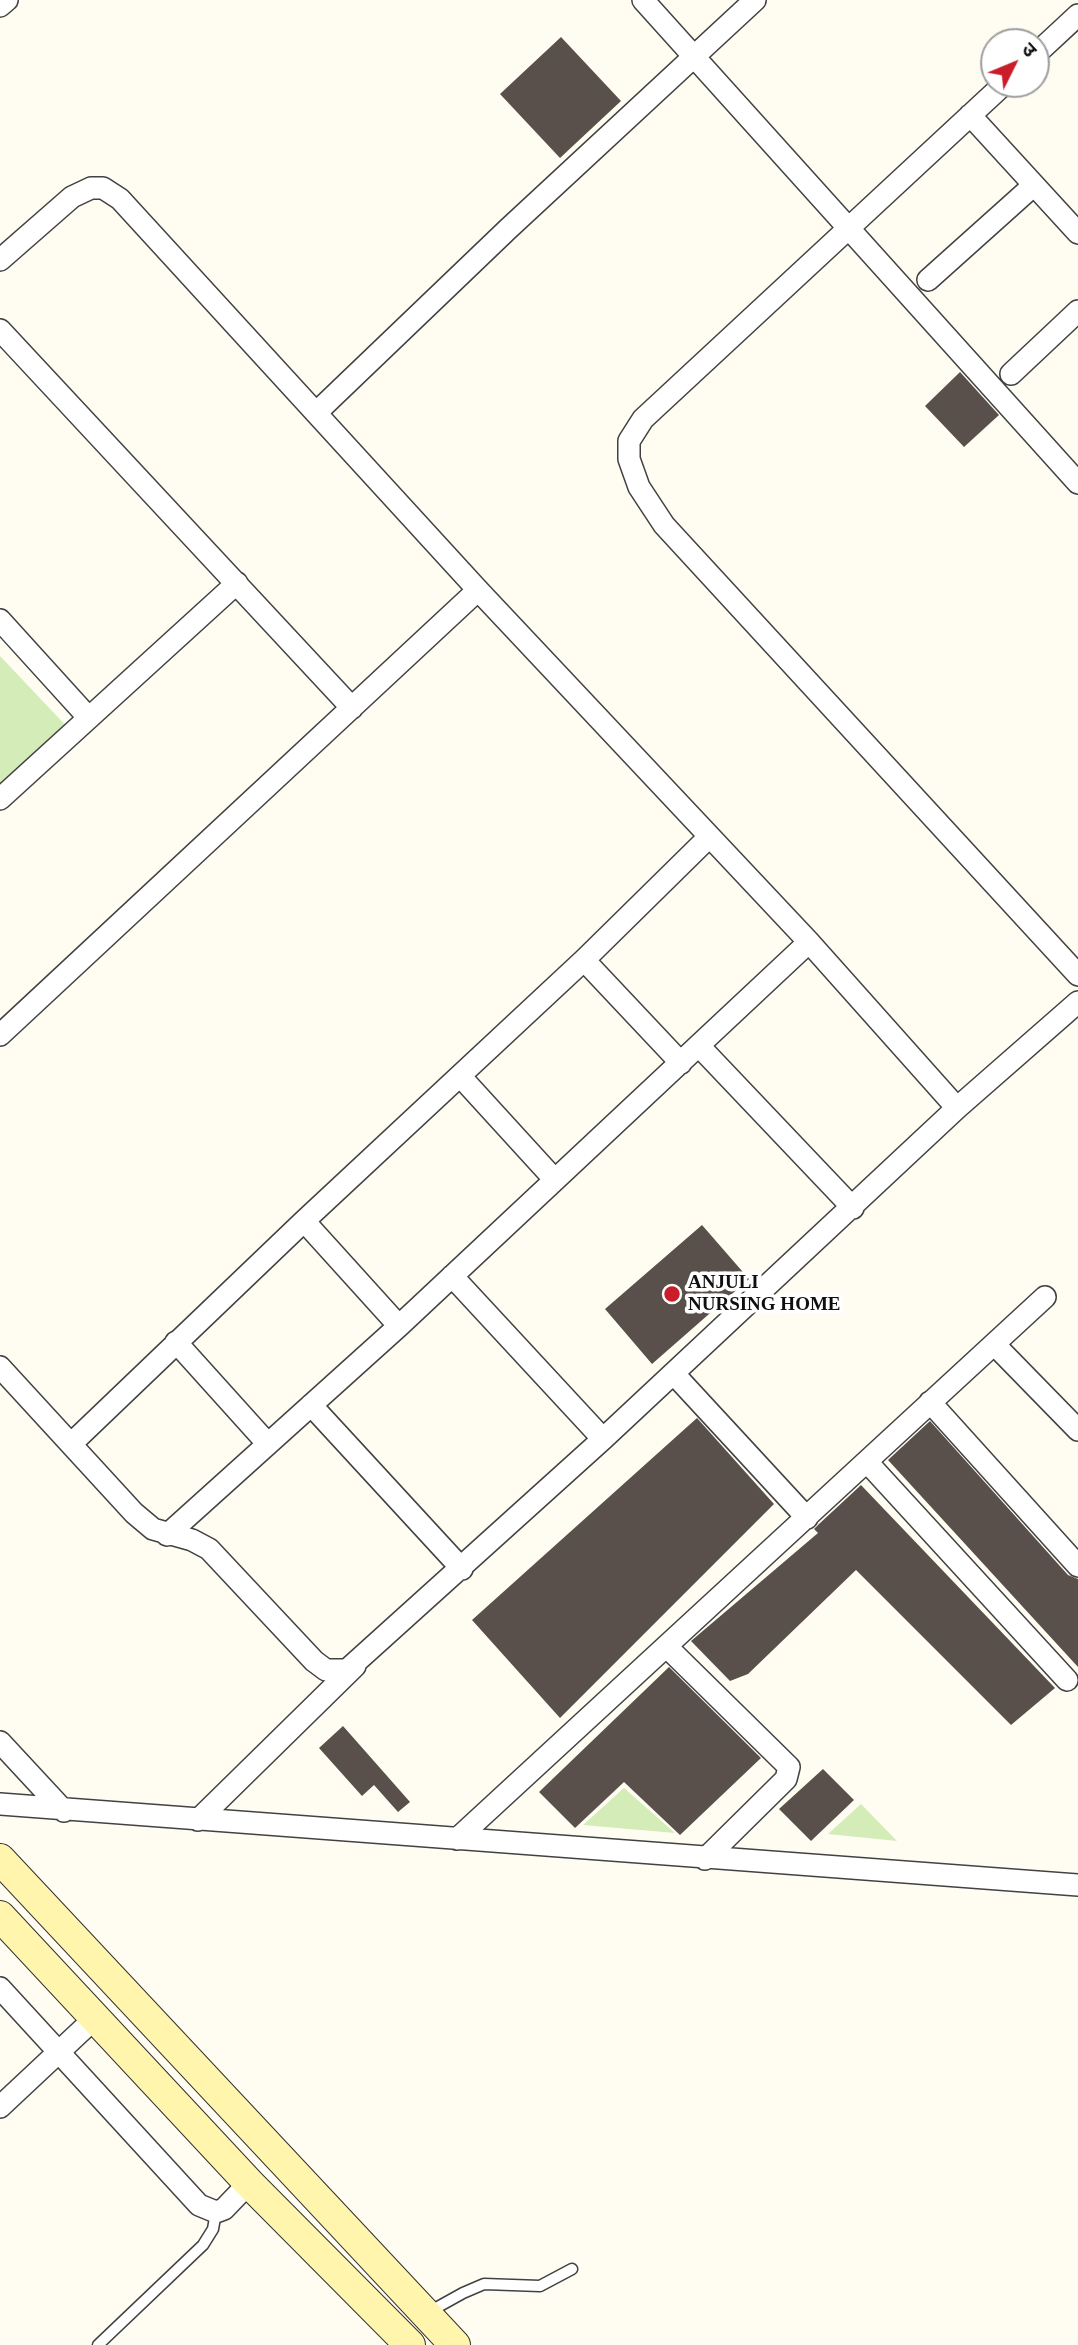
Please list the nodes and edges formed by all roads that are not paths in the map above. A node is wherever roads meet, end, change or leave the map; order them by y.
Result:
1 (7, 0) edge
2 (643, 0) edge
3 (755, 0) edge
4 (0, 6) edge
5 (1078, 15) edge
6 (1050, 41) edge
7 (696, 57) junction
8 (989, 98) edge
9 (970, 115) junction
10 (1034, 185) junction
11 (849, 227) junction
12 (1078, 233) edge
13 (0, 260) edge
14 (928, 280) dead end
15 (1078, 311) edge
16 (0, 330) edge
17 (1011, 374) dead end
18 (317, 412) junction
19 (1078, 483) edge
20 (237, 583) junction
21 (478, 590) junction
22 (0, 620) edge
23 (352, 708) junction
24 (88, 717) junction
25 (0, 799) edge
26 (709, 837) junction
27 (809, 942) junction
28 (584, 960) junction
29 (1078, 975) edge
30 (1078, 1002) edge
31 (0, 1035) edge
32 (700, 1047) junction
33 (681, 1063) junction
34 (461, 1077) junction
35 (957, 1108) junction
36 (555, 1180) junction
37 (853, 1208) junction
38 (304, 1220) junction
39 (452, 1276) junction
40 (1045, 1297) dead end
41 (398, 1326) junction
42 (176, 1342) junction
43 (994, 1344) junction
44 (0, 1367) edge
45 (674, 1374) junction
46 (930, 1402) junction
47 (311, 1405) junction
48 (1078, 1430) edge
49 (603, 1439) junction
50 (267, 1443) junction
51 (71, 1444) junction
52 (867, 1463) junction
53 (807, 1518) junction
54 (167, 1535) junction
55 (1078, 1566) edge
56 (462, 1569) junction
57 (384, 1638) junction
58 (667, 1647) junction
59 (1067, 1680) dead end
60 (0, 1742) edge
61 (0, 1804) edge
62 (64, 1811) junction
63 (198, 1820) junction
64 (457, 1839) junction
65 (0, 1859) edge
66 (705, 1859) junction
67 (1078, 1885) edge
68 (0, 1916) edge
69 (0, 1988) edge
70 (95, 2018) junction
71 (60, 2051) junction
72 (0, 2108) edge
73 (249, 2183) junction
74 (216, 2211) junction
75 (572, 2269) dead end
76 (425, 2315) junction
77 (98, 2345) edge
78 (410, 2345) edge
79 (455, 2345) edge

1 - 4 street
2 - 7 street
3 - 7 street
5 - 6 street
7 - 11 street
7 - 18 street
8 - 9 street
9 - 10 street
9 - 11 street
10 - 12 street
10 - 14 street
11 - 19 street
11 - 29 street
13 - 18 street
15 - 17 street
16 - 20 street
18 - 21 street
20 - 23 street
20 - 24 street
21 - 23 street
21 - 26 street
22 - 24 street
23 - 31 street
24 - 25 street
26 - 27 street
26 - 28 street
27 - 32 street
27 - 35 street
28 - 33 street
28 - 34 street
30 - 35 street
32 - 33 street
32 - 37 street
33 - 36 street
34 - 36 street
34 - 38 street
35 - 37 street
36 - 39 street
37 - 45 street
38 - 41 street
38 - 42 street
39 - 41 street
39 - 49 street
40 - 43 street
41 - 47 street
42 - 50 street
42 - 51 street
43 - 46 street
43 - 48 street
44 - 51 street
45 - 49 street
45 - 53 street
46 - 52 street
46 - 55 street
47 - 50 street
47 - 56 street
49 - 56 street
50 - 54 street
51 - 54 street
52 - 53 street
52 - 59 street
53 - 58 street
54 - 57 street
56 - 57 street
57 - 63 street
58 - 64 street
58 - 66 street
60 - 62 street
61 - 62 street
62 - 63 street
63 - 64 street
64 - 66 street
65 - 76 street
66 - 67 street
68 - 70 street
69 - 71 street
70 - 71 street
70 - 73 street
71 - 72 street
71 - 74 street
73 - 74 street
73 - 78 street
74 - 77 lane
75 - 76 lane
76 - 79 street

